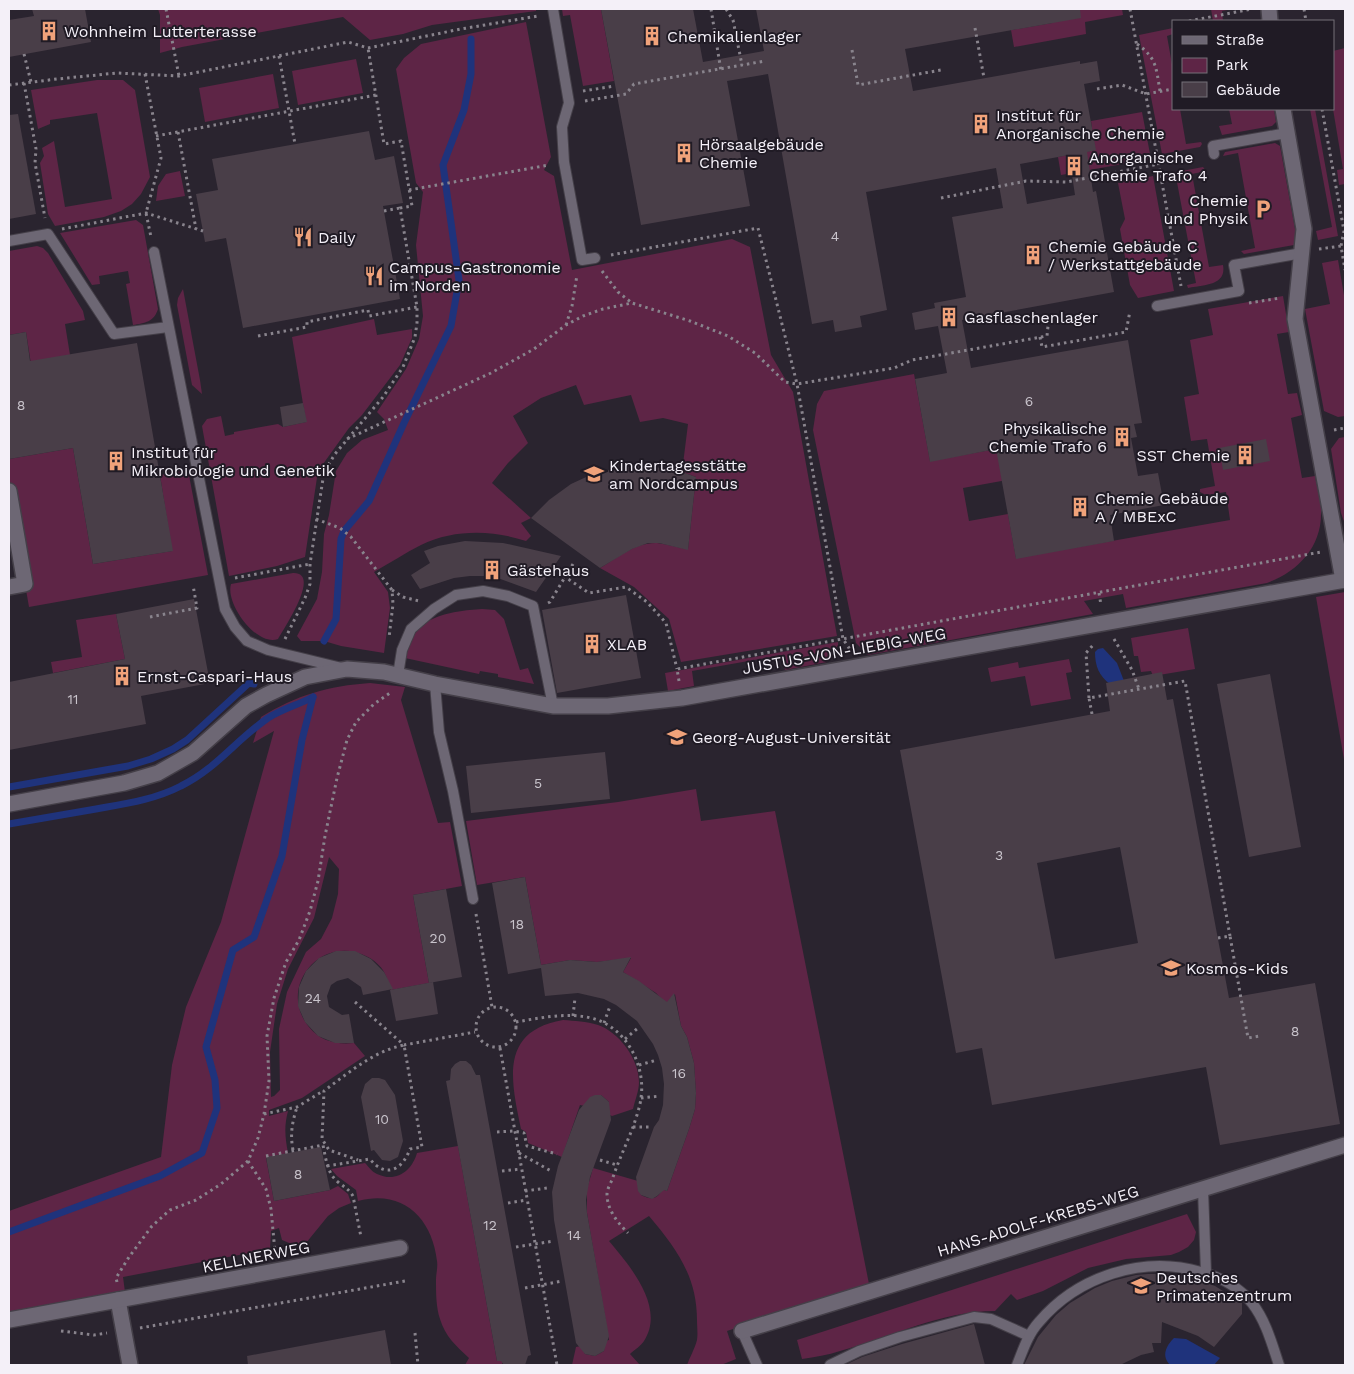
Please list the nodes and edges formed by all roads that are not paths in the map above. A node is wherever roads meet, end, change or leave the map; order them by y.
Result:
1 (554, 11) edge
2 (1282, 110) edge
3 (1287, 133) junction
4 (1214, 154) dead end
5 (9, 241) edge
6 (154, 252) road end
7 (1302, 253) junction
8 (595, 258) road end
9 (1157, 306) dead end
10 (168, 327) junction
11 (9, 491) edge
12 (1344, 580) edge
13 (9, 587) edge
14 (347, 669) junction
15 (398, 675) junction
16 (436, 684) junction
17 (553, 706) junction
18 (9, 804) edge
19 (473, 898) road end
20 (1345, 1145) edge
21 (1203, 1189) junction
22 (400, 1248) dead end
23 (1206, 1274) junction
24 (118, 1300) junction
25 (9, 1320) edge
26 (742, 1331) joint
27 (1029, 1336) junction
28 (130, 1365) edge
29 (757, 1365) edge
30 (830, 1365) edge
31 (1017, 1365) edge
32 (1279, 1365) edge

1 - 8 lane
2 - 3 street
3 - 4 lane
3 - 7 street
5 - 10 lane
6 - 10 lane
7 - 9 lane
7 - 12 street
10 - 14 lane
11 - 13 street
12 - 17 street, JUSTUS-VON-LIEBIG-WEG
14 - 15 street, JUSTUS-VON-LIEBIG-WEG
14 - 18 street, JUSTUS-VON-LIEBIG-WEG
15 - 16 street, JUSTUS-VON-LIEBIG-WEG
15 - 17 lane
16 - 17 street, JUSTUS-VON-LIEBIG-WEG
16 - 19 lane
20 - 21 street, HANS-ADOLF-KREBS-WEG
21 - 23 lane
21 - 26 street, HANS-ADOLF-KREBS-WEG
22 - 24 street, KELLNERWEG
23 - 27 lane
23 - 32 lane
24 - 25 street, KELLNERWEG
24 - 28 street
26 - 29 lane
27 - 30 lane
27 - 31 lane

